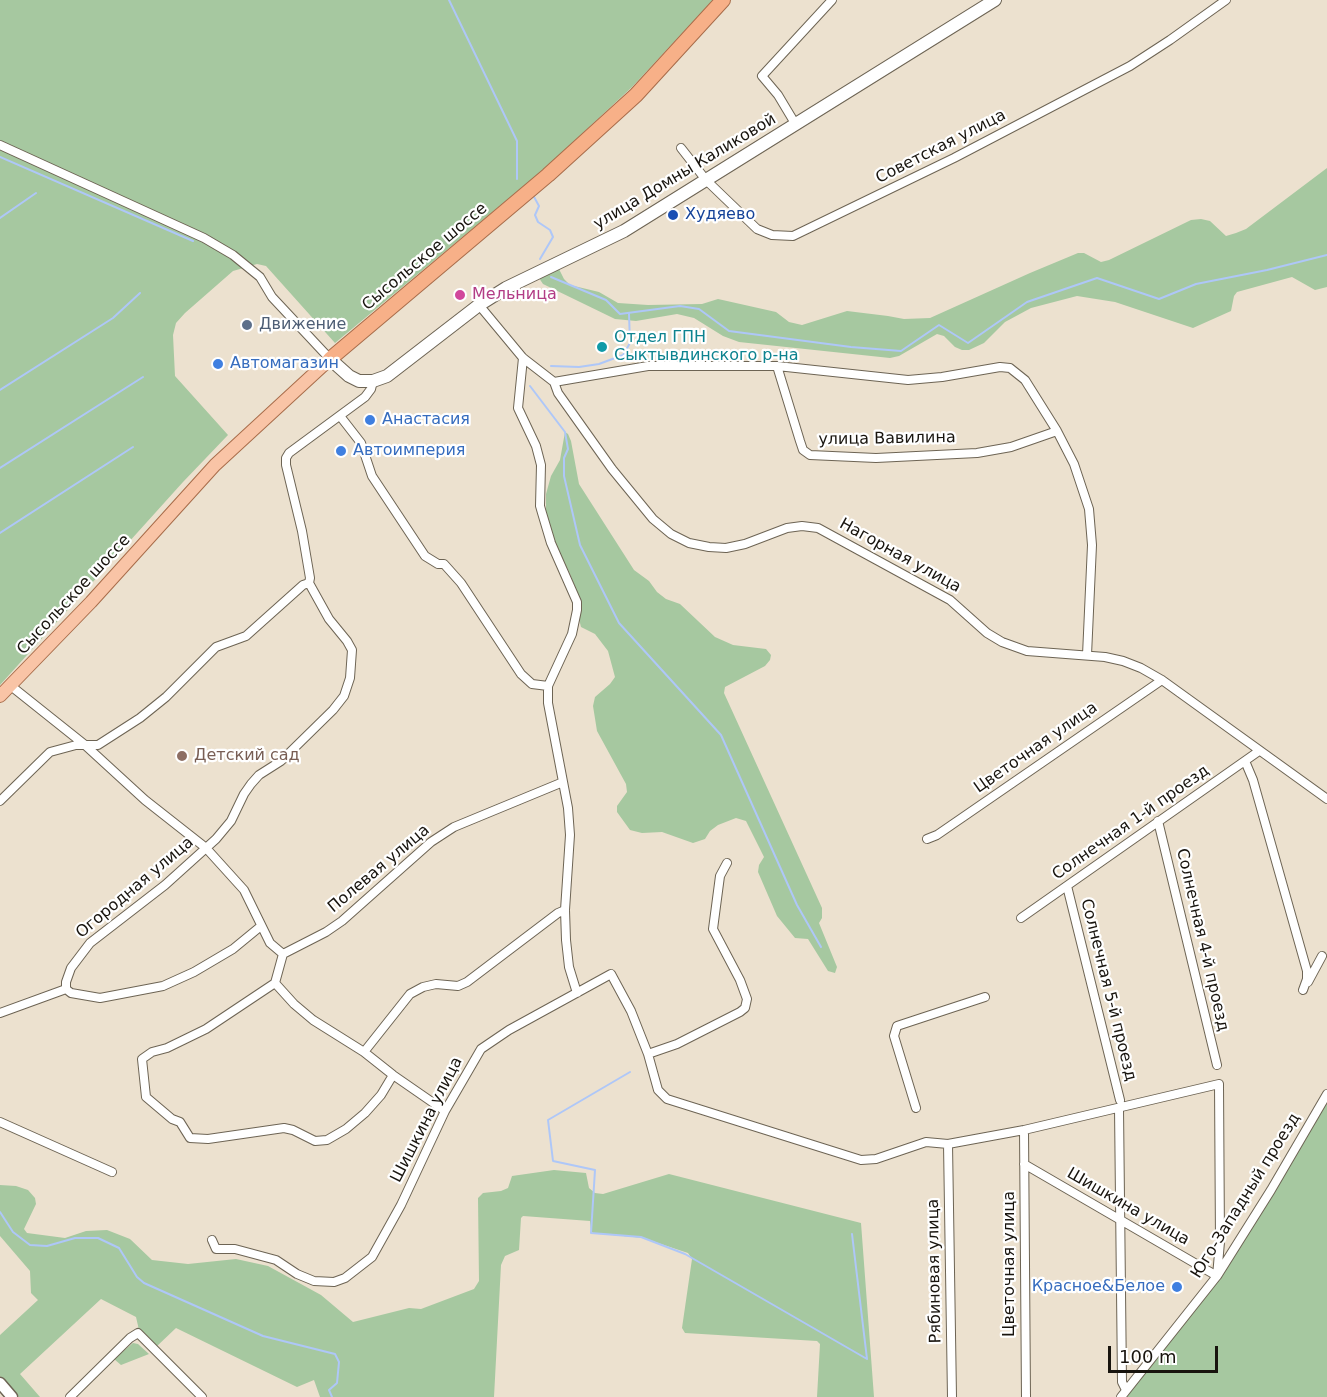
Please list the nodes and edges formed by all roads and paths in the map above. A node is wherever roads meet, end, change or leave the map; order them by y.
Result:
1 (723, 0) edge
2 (832, 0) edge
3 (995, 0) edge
4 (1226, 0) edge
5 (796, 125) junction
6 (0, 146) edge
7 (681, 148) dead end
8 (706, 180) junction
9 (479, 305) junction
10 (523, 358) junction
11 (330, 359) junction
12 (777, 366) junction
13 (373, 381) junction
14 (554, 382) junction
15 (340, 416) junction
16 (1057, 431) junction
17 (309, 583) junction
18 (1087, 655) junction
19 (1162, 680) junction
20 (11, 686) junction
21 (548, 686) junction
22 (0, 696) edge
23 (85, 745) junction
24 (1258, 751) junction
25 (1245, 761) junction
26 (563, 782) junction
27 (1327, 799) edge
28 (0, 801) edge
29 (1158, 821) junction
30 (927, 839) dead end
31 (206, 848) junction
32 (727, 863) dead end
33 (1066, 886) junction
34 (565, 910) junction
35 (1021, 918) dead end
36 (261, 926) junction
37 (283, 954) junction
38 (1322, 956) dead end
39 (275, 983) junction
40 (66, 989) junction
41 (577, 993) junction
42 (985, 997) dead end
43 (0, 1012) edge
44 (364, 1052) junction
45 (648, 1054) junction
46 (1217, 1065) dead end
47 (393, 1075) junction
48 (1327, 1094) edge
49 (1119, 1104) junction
50 (916, 1108) dead end
51 (445, 1111) junction
52 (0, 1122) edge
53 (1024, 1130) junction
54 (948, 1144) junction
55 (1024, 1164) junction
56 (112, 1172) dead end
57 (1119, 1219) junction
58 (212, 1240) dead end
59 (1217, 1276) junction
60 (0, 1383) edge
61 (1124, 1394) edge
62 (73, 1396) edge
63 (12, 1397) edge
64 (202, 1397) edge
65 (952, 1397) edge
66 (1026, 1397) edge

1 - 11 highway, Сысольское шоссе
2 - 5 street
3 - 5 main road, улица Домны Каликовой
4 - 8 street, Советская улица
5 - 8 main road, улица Домны Каликовой
6 - 11 street
7 - 8 street, Советская улица
8 - 9 main road, улица Домны Каликовой
9 - 10 street, Нагорная улица
9 - 13 main road, улица Домны Каликовой
10 - 14 street, Нагорная улица
10 - 21 street
11 - 13 main road
11 - 20 main road, Сысольское шоссе
12 - 14 street
12 - 16 street
12 - 16 street, улица Вавилина
13 - 15 street, Огородная улица
14 - 18 street, Нагорная улица
15 - 17 street, Огородная улица
15 - 21 street
16 - 18 street
17 - 23 street
17 - 31 street, Огородная улица
18 - 19 street, Нагорная улица
19 - 24 street, Нагорная улица
19 - 30 street, Цветочная улица
20 - 22 main road, Сысольское шоссе
20 - 23 street
21 - 26 street
23 - 28 street
23 - 31 street
24 - 25 street, Солнечная 1-й проезд
24 - 27 street, Нагорная улица
25 - 29 street, Солнечная 1-й проезд
25 - 38 street
26 - 34 street
26 - 37 street, Полевая улица
29 - 33 street, Солнечная 1-й проезд
29 - 46 street, Солнечная 4-й проезд
31 - 36 street
31 - 40 street, Огородная улица
32 - 45 street
33 - 35 street, Солнечная 1-й проезд
33 - 49 street, Солнечная 5-й проезд
34 - 41 street
34 - 44 street
36 - 37 street
36 - 40 street
37 - 39 street
39 - 44 street
39 - 47 street
40 - 43 street
41 - 45 street, Шишкина улица
41 - 51 street, Шишкина улица
42 - 50 street
44 - 47 street
45 - 54 street, Шишкина улица
47 - 51 street
48 - 59 street, Юго-Западный проезд
49 - 53 street, Шишкина улица
49 - 57 street, Солнечная 5-й проезд
49 - 59 street, Шишкина улица
51 - 58 street, Шишкина улица
52 - 56 street
53 - 54 street, Шишкина улица
53 - 55 street, Цветочная улица
54 - 65 street, Рябиновая улица
55 - 57 street, Шишкина улица
55 - 66 street, Цветочная улица
57 - 59 street, Шишкина улица
57 - 61 street, Солнечная 5-й проезд
59 - 61 street, Юго-Западный проезд
60 - 63 street
62 - 64 street

